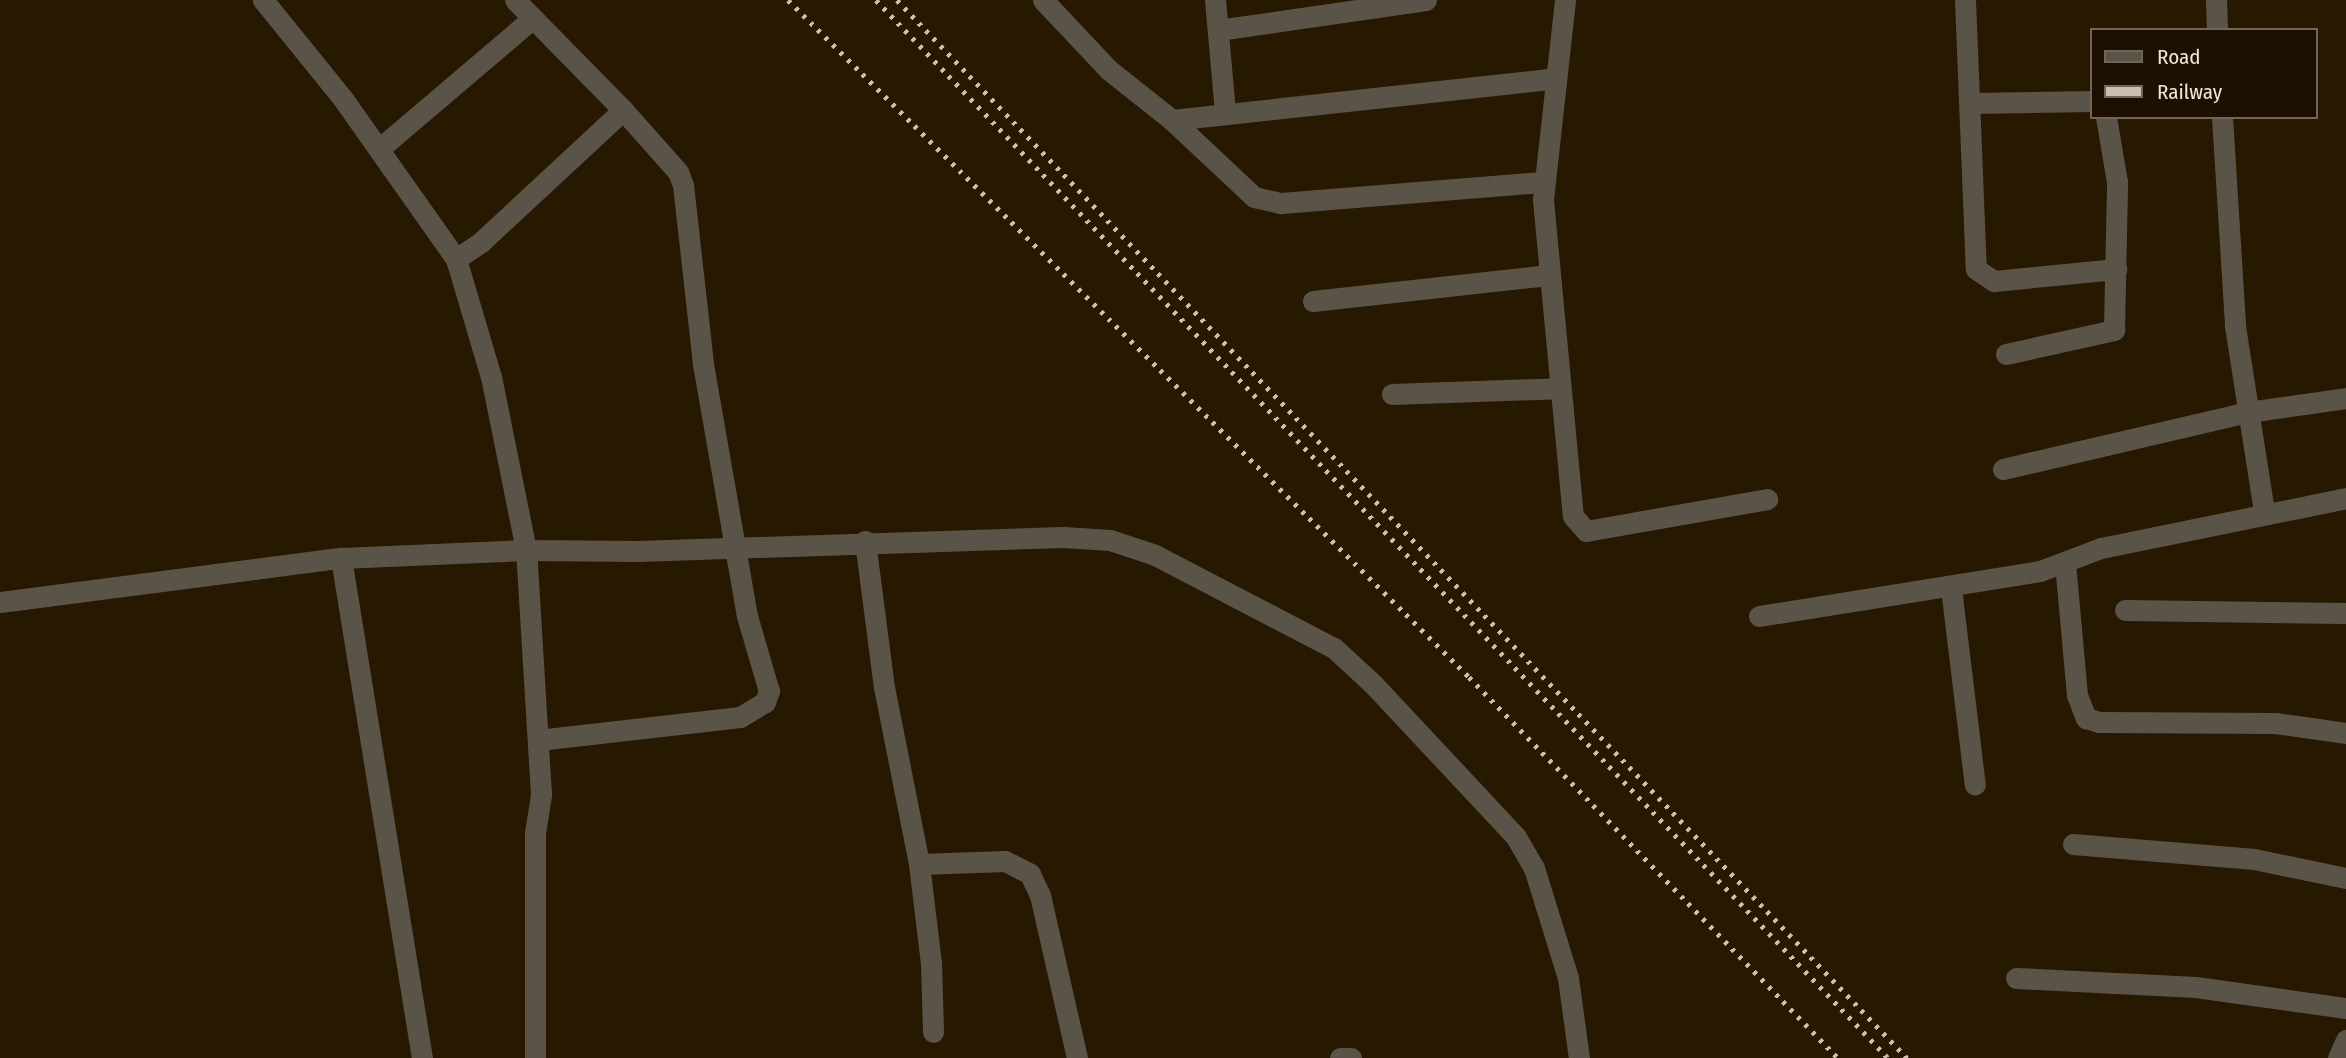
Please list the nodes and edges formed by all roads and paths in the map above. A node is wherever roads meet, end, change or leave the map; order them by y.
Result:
1 (263, 0) edge
2 (515, 0) edge
3 (1042, 0) edge
4 (1215, 0) edge
5 (1426, 0) edge
6 (1565, 0) edge
7 (1965, 0) edge
8 (2216, 0) edge
9 (1398, 2) edge
10 (533, 18) junction
11 (2217, 28) edge
12 (1218, 30) junction
13 (1556, 78) junction
14 (2090, 101) edge
15 (1970, 103) junction
16 (623, 110) junction
17 (1226, 113) junction
18 (2106, 119) edge
19 (2222, 119) edge
20 (1172, 120) junction
21 (379, 149) junction
22 (1543, 181) junction
23 (456, 259) junction
24 (2116, 269) junction
25 (1548, 275) junction
26 (1313, 301) dead end
27 (2006, 354) dead end
28 (1560, 388) junction
29 (1392, 394) dead end
30 (2346, 398) edge
31 (2248, 412) junction
32 (2003, 469) dead end
33 (2346, 498) edge
34 (1768, 499) dead end
35 (2264, 512) junction
36 (865, 541) junction
37 (737, 547) junction
38 (526, 550) junction
39 (341, 558) junction
40 (2065, 563) junction
41 (1951, 588) junction
42 (0, 601) edge
43 (2125, 610) dead end
44 (2346, 613) edge
45 (1759, 616) dead end
46 (2346, 733) edge
47 (538, 740) junction
48 (1975, 785) dead end
49 (2073, 844) dead end
50 (919, 864) junction
51 (2346, 878) edge
52 (2016, 978) dead end
53 (2346, 1008) edge
54 (933, 1031) dead end
55 (2346, 1040) edge
56 (422, 1058) edge
57 (535, 1058) edge
58 (1077, 1058) edge
59 (1340, 1058) edge
60 (1351, 1058) edge
61 (1579, 1058) edge
62 (2337, 1058) edge

1 - 21 street
2 - 10 street
3 - 20 street
4 - 12 street
5 - 9 street
6 - 13 street
7 - 15 street
8 - 11 street
9 - 12 street
10 - 16 street
10 - 21 street
12 - 17 street
13 - 17 street
13 - 22 street
14 - 15 street
15 - 24 street
16 - 23 street
16 - 37 street
17 - 20 street
18 - 24 street
19 - 31 street
20 - 22 street
21 - 23 street
22 - 25 street
23 - 38 street
24 - 27 street
25 - 26 street
25 - 28 street
28 - 29 street
28 - 34 street
30 - 31 street
31 - 32 street
31 - 35 street
33 - 35 street
35 - 40 street
36 - 37 street
36 - 50 street
36 - 61 street
37 - 38 street
37 - 47 street
38 - 39 street
38 - 47 street
39 - 42 street
39 - 56 street
40 - 41 street
40 - 46 street
41 - 45 street
41 - 48 street
43 - 44 street
47 - 57 street
49 - 51 street
50 - 54 street
50 - 58 street
52 - 53 street
55 - 62 street
59 - 60 street

